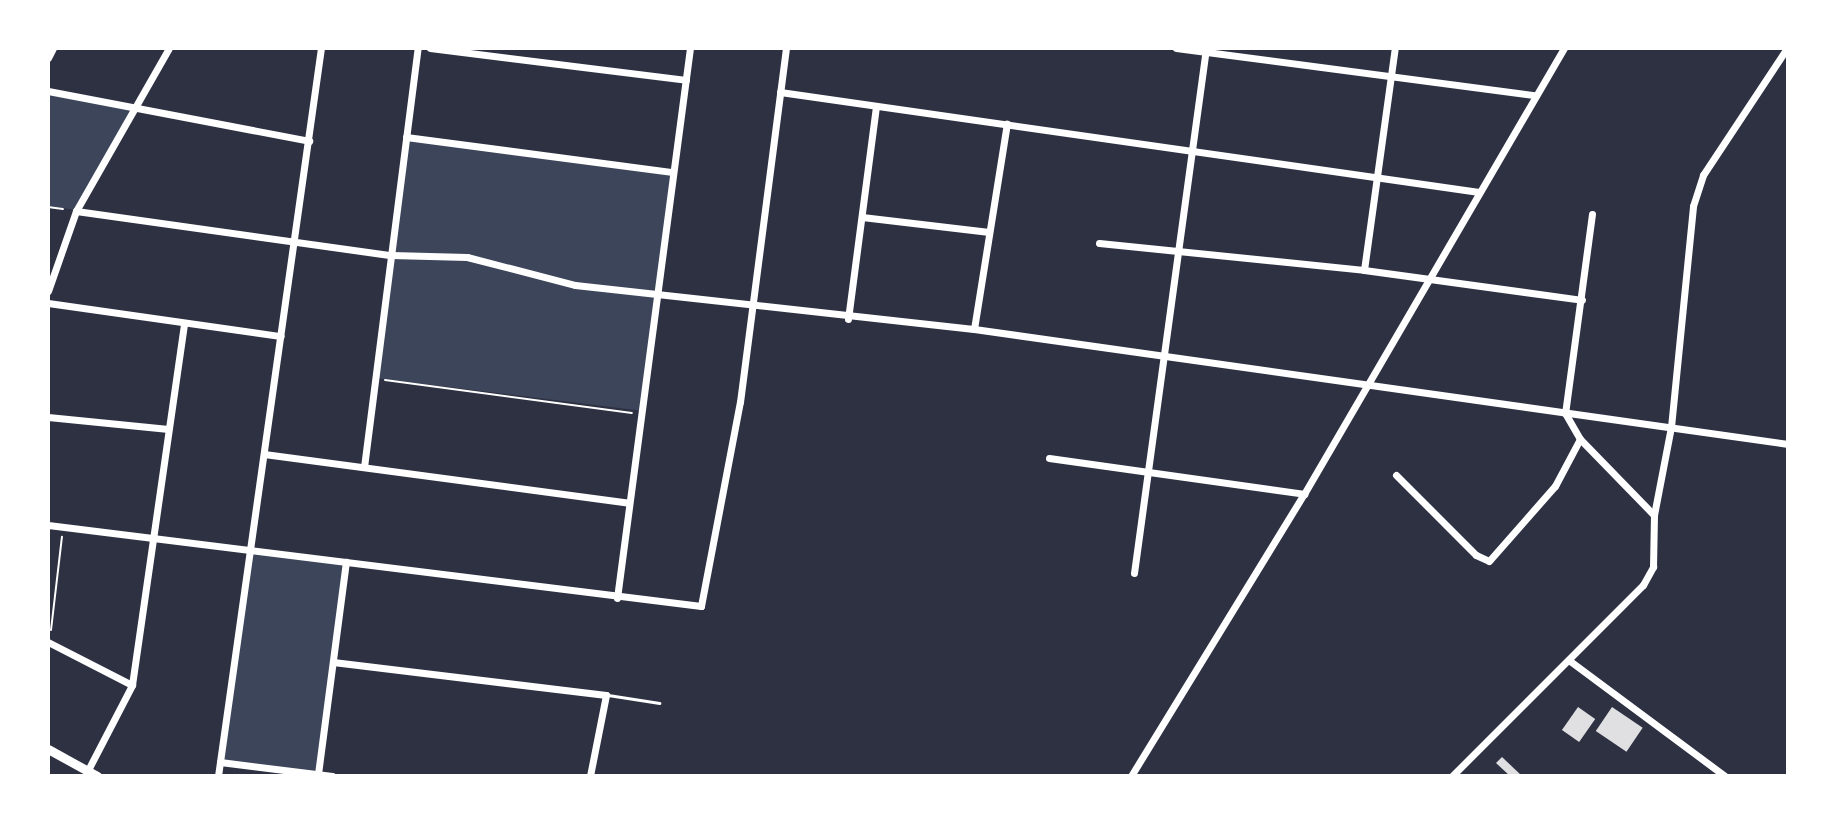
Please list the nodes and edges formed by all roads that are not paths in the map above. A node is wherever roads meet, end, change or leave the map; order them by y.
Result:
1 (53, 48) edge
2 (169, 48) edge
3 (321, 48) edge
4 (418, 48) edge
5 (430, 48) edge
6 (690, 48) edge
7 (786, 48) edge
8 (1176, 48) edge
9 (1395, 48) edge
10 (1564, 48) edge
11 (1787, 48) edge
12 (1205, 50) edge
13 (48, 58) edge
14 (1389, 74) junction
15 (686, 80) junction
16 (48, 91) edge
17 (780, 92) junction
18 (1534, 95) junction
19 (876, 107) junction
20 (135, 108) junction
21 (1007, 124) junction
22 (406, 137) junction
23 (309, 141) junction
24 (1192, 150) junction
25 (673, 172) junction
26 (1376, 177) junction
27 (1479, 192) junction
28 (76, 211) junction
29 (1592, 214) dead end
30 (862, 217) junction
31 (989, 232) junction
32 (295, 240) junction
33 (1099, 243) dead end
34 (1177, 254) junction
35 (391, 255) junction
36 (1364, 270) junction
37 (1430, 279) junction
38 (48, 291) edge
39 (657, 293) junction
40 (1582, 300) junction
41 (48, 303) edge
42 (753, 307) junction
43 (848, 319) junction
44 (184, 324) junction
45 (974, 329) junction
46 (281, 336) junction
47 (1163, 359) junction
48 (1365, 388) junction
49 (1565, 413) junction
50 (48, 417) edge
51 (1671, 427) junction
52 (168, 429) junction
53 (1580, 439) junction
54 (1788, 444) edge
55 (264, 454) junction
56 (1049, 458) dead end
57 (364, 467) junction
58 (1149, 473) junction
59 (1396, 475) dead end
60 (1304, 494) junction
61 (629, 503) junction
62 (1654, 515) junction
63 (48, 525) edge
64 (152, 537) junction
65 (248, 549) junction
66 (346, 562) junction
67 (1134, 573) dead end
68 (617, 598) junction
69 (49, 642) edge
70 (1570, 661) junction
71 (333, 662) junction
72 (132, 685) junction
73 (606, 695) junction
74 (659, 703) dead end
75 (48, 749) edge
76 (220, 762) junction
77 (93, 773) edge
78 (318, 774) junction
79 (218, 776) edge
80 (332, 776) edge
81 (590, 776) edge
82 (1131, 776) edge
83 (1452, 776) edge
84 (1725, 776) edge

1 - 13 street
2 - 20 street
3 - 23 street
4 - 22 street
5 - 15 street
6 - 15 street
7 - 17 street
8 - 12 street
9 - 14 street
10 - 18 street
11 - 51 street
12 - 14 street
12 - 24 street
14 - 18 street
14 - 26 street
15 - 25 street
16 - 20 street
17 - 19 street
17 - 42 street
18 - 27 street
19 - 21 street
19 - 30 street
20 - 23 street
20 - 28 street
21 - 24 street
21 - 31 street
22 - 25 street
22 - 35 street
23 - 32 street
24 - 26 street
24 - 34 street
25 - 39 street
26 - 27 street
26 - 36 street
27 - 37 street
28 - 32 street
28 - 38 street
29 - 40 street
30 - 31 street
30 - 43 street
31 - 45 street
32 - 35 street
32 - 46 street
33 - 34 street
34 - 36 street
34 - 47 street
35 - 39 street
35 - 57 street
36 - 37 street
37 - 40 street
37 - 48 street
39 - 42 street
39 - 61 street
40 - 49 street
41 - 44 street
42 - 43 street
42 - 68 street
43 - 45 street
44 - 46 street
44 - 52 street
45 - 47 street
46 - 55 street
47 - 48 street
47 - 58 street
48 - 49 street
48 - 60 street
49 - 51 street
49 - 53 street
50 - 52 street
51 - 54 street
51 - 62 street
52 - 64 street
53 - 59 street
53 - 62 street
55 - 57 street
55 - 65 street
56 - 58 street
57 - 61 street
58 - 60 street
58 - 67 street
60 - 82 street
61 - 68 street
62 - 70 street
63 - 64 street
64 - 65 street
64 - 72 street
65 - 66 street
65 - 76 street
66 - 68 street
66 - 71 street
69 - 72 street
70 - 83 street
70 - 84 street
71 - 73 street
71 - 78 street
72 - 77 street
73 - 74 lane
73 - 81 street
75 - 77 main road
76 - 78 street
76 - 79 street
78 - 80 street

